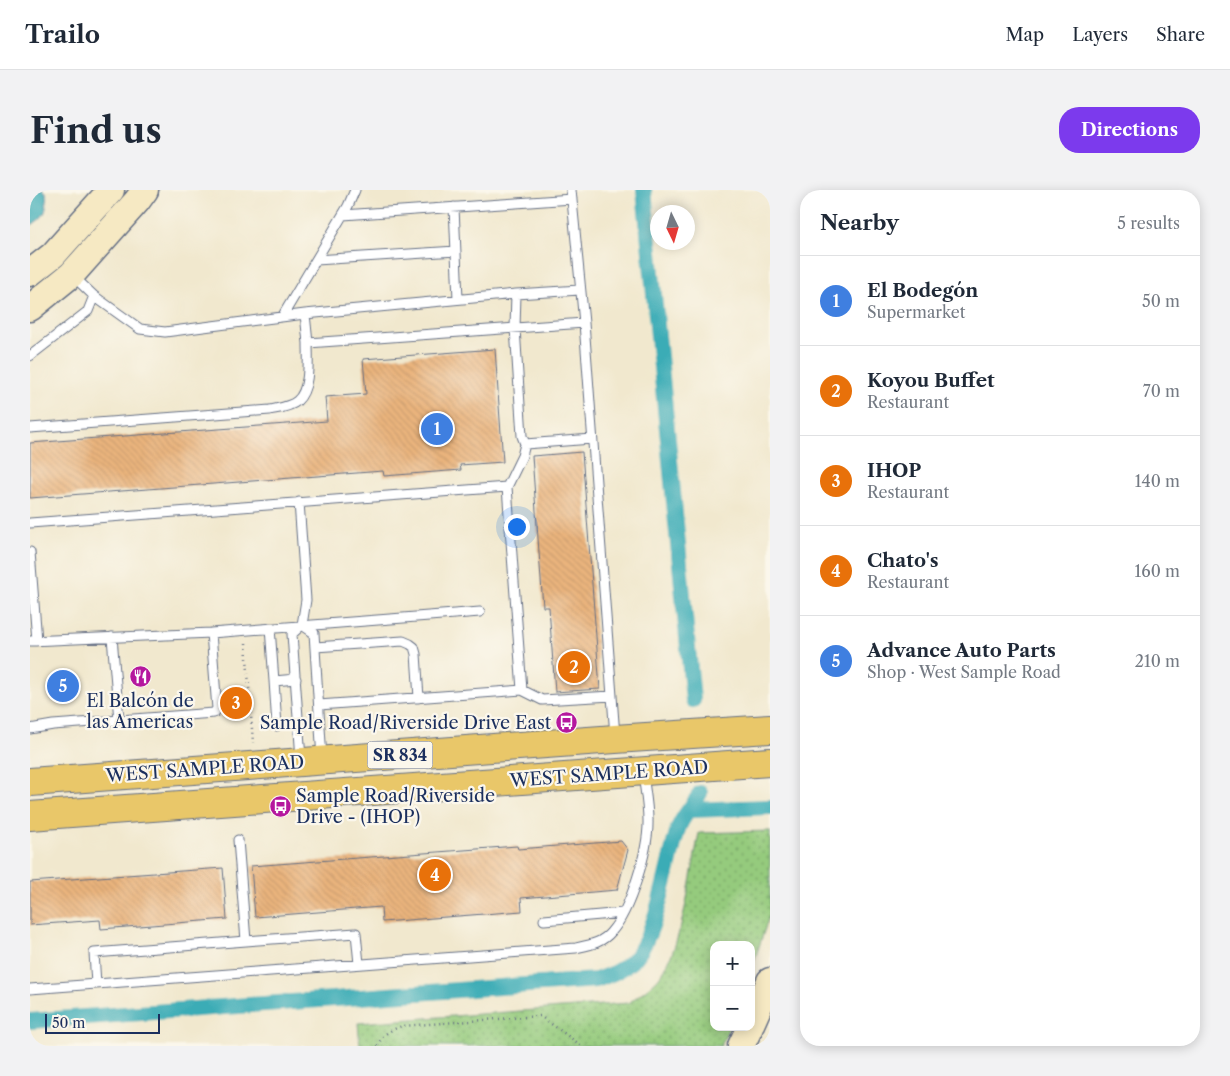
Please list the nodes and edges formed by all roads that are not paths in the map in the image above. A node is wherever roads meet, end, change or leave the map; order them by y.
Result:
1 (111, 190) edge
2 (145, 190) edge
3 (355, 190) edge
4 (572, 194) edge
5 (454, 207) junction
6 (343, 215) junction
7 (456, 251) junction
8 (53, 254) junction
9 (316, 260) junction
10 (30, 273) edge
11 (72, 274) junction
12 (580, 290) junction
13 (516, 294) junction
14 (94, 296) junction
15 (458, 300) junction
16 (30, 308) edge
17 (305, 314) junction
18 (282, 318) junction
19 (584, 323) junction
20 (515, 328) junction
21 (308, 343) junction
22 (30, 356) edge
23 (30, 428) edge
24 (592, 439) junction
25 (525, 444) junction
26 (507, 486) junction
27 (299, 502) junction
28 (30, 523) edge
29 (30, 552) edge
30 (32, 592) edge
31 (480, 612) dead end
32 (302, 625) junction
33 (270, 628) junction
34 (211, 633) junction
35 (112, 637) junction
36 (34, 641) edge
37 (315, 647) junction
38 (296, 679) junction
39 (274, 680) junction
40 (522, 690) junction
41 (612, 696) junction
42 (419, 698) junction
43 (319, 705) junction
44 (119, 720) junction
45 (277, 726) dead end
46 (30, 729) edge
47 (770, 729) edge
48 (615, 739) junction
49 (431, 752) junction
50 (311, 761) junction
51 (770, 762) edge
52 (643, 771) junction
53 (30, 782) edge
54 (312, 796) junction
55 (162, 807) junction
56 (30, 816) edge
57 (238, 840) dead end
58 (623, 913) junction
59 (544, 920) dead end
60 (246, 941) junction
61 (359, 964) junction
62 (770, 981) edge
63 (96, 984) junction
64 (30, 989) edge
65 (755, 1017) edge
66 (749, 1031) edge
67 (742, 1046) edge

1 - 8 street
2 - 11 street
3 - 6 lane
4 - 5 lane
4 - 12 lane
5 - 6 lane
5 - 7 lane
6 - 9 lane
7 - 9 lane
7 - 15 lane
8 - 10 street
8 - 11 street
9 - 18 lane
11 - 14 lane
11 - 16 street
12 - 13 lane
12 - 19 lane
13 - 15 lane
13 - 20 lane
14 - 18 lane
14 - 22 lane
15 - 17 lane
17 - 18 lane
17 - 21 lane
19 - 20 lane
19 - 24 lane
20 - 21 lane
20 - 25 lane
21 - 23 lane
24 - 25 lane
24 - 41 lane
25 - 26 lane
26 - 27 lane
26 - 40 lane
27 - 28 lane
27 - 32 lane
29 - 30 lane
30 - 36 lane
31 - 32 lane
32 - 33 lane
32 - 37 lane
32 - 38 lane
33 - 34 lane
33 - 39 lane
34 - 35 lane
34 - 44 lane
35 - 36 lane
35 - 44 lane
37 - 42 lane
37 - 43 lane
38 - 39 lane
38 - 50 lane
39 - 45 lane
40 - 41 lane
40 - 42 lane
41 - 48 lane
42 - 43 lane
43 - 50 lane
44 - 46 lane
47 - 48 main road, WEST SAMPLE ROAD / SR 834
48 - 49 main road, WEST SAMPLE ROAD / SR 834
49 - 50 main road, WEST SAMPLE ROAD / SR 834
49 - 54 main road
50 - 53 main road, WEST SAMPLE ROAD / SR 834
50 - 55 main road
51 - 52 main road, WEST SAMPLE ROAD / SR 834
52 - 54 main road, WEST SAMPLE ROAD / SR 834
52 - 58 lane
54 - 55 main road, WEST SAMPLE ROAD / SR 834
55 - 56 main road, WEST SAMPLE ROAD / SR 834
57 - 60 lane
58 - 59 lane
58 - 61 lane
60 - 61 lane
60 - 63 lane
61 - 63 lane
62 - 65 street
63 - 64 lane
66 - 67 street

